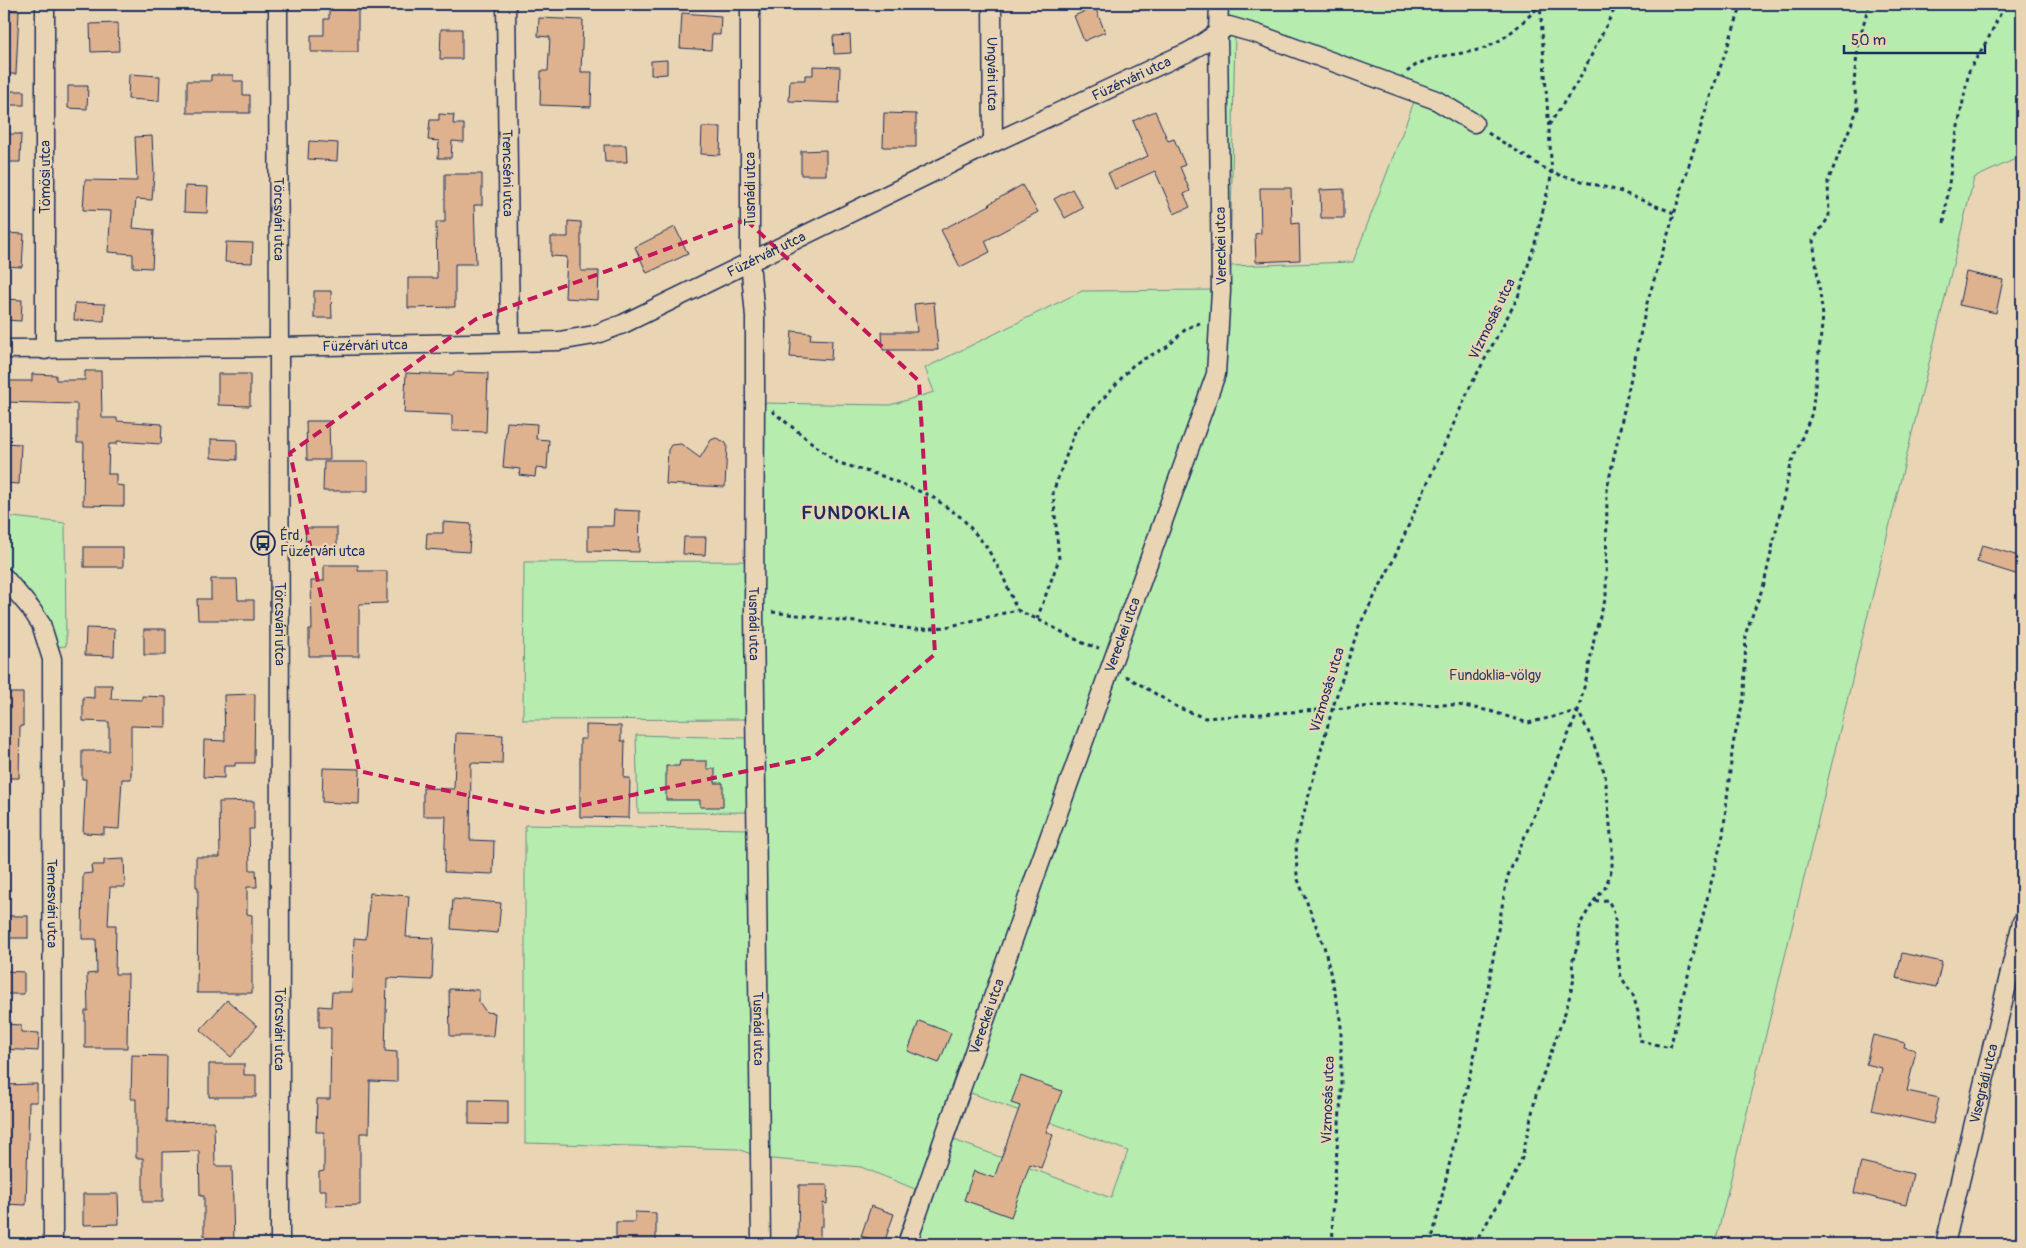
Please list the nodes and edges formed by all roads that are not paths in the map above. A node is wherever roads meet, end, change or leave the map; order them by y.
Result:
1 (44, 4) edge
2 (278, 4) edge
3 (506, 4) edge
4 (750, 4) edge
5 (992, 4) edge
6 (1219, 4) edge
7 (1218, 31) junction
8 (1474, 123) road end
9 (993, 143) junction
10 (750, 260) junction
11 (510, 341) junction
12 (280, 347) junction
13 (4, 350) edge
14 (45, 350) junction
15 (4, 577) edge
16 (2022, 922) edge
17 (53, 1244) edge
18 (280, 1244) edge
19 (761, 1244) edge
20 (907, 1244) edge
21 (1944, 1244) edge

1 - 14 street, Tömösi utca
2 - 12 street, Törcsvári utca
3 - 11 street, Trencséni utca
4 - 10 street, Tusnádi utca
5 - 9 street, Ungvári utca
6 - 7 street, Vereckei utca
7 - 8 street
7 - 9 street, Füzérvári utca
7 - 20 street, Vereckei utca
9 - 10 street, Füzérvári utca
10 - 11 street, Füzérvári utca
10 - 19 street, Tusnádi utca
11 - 12 street, Füzérvári utca
12 - 14 street, Füzérvári utca
12 - 18 street, Törcsvári utca
13 - 14 street, Füzérvári utca
15 - 17 street, Temesvári utca
16 - 21 street, Visegrádi utca

